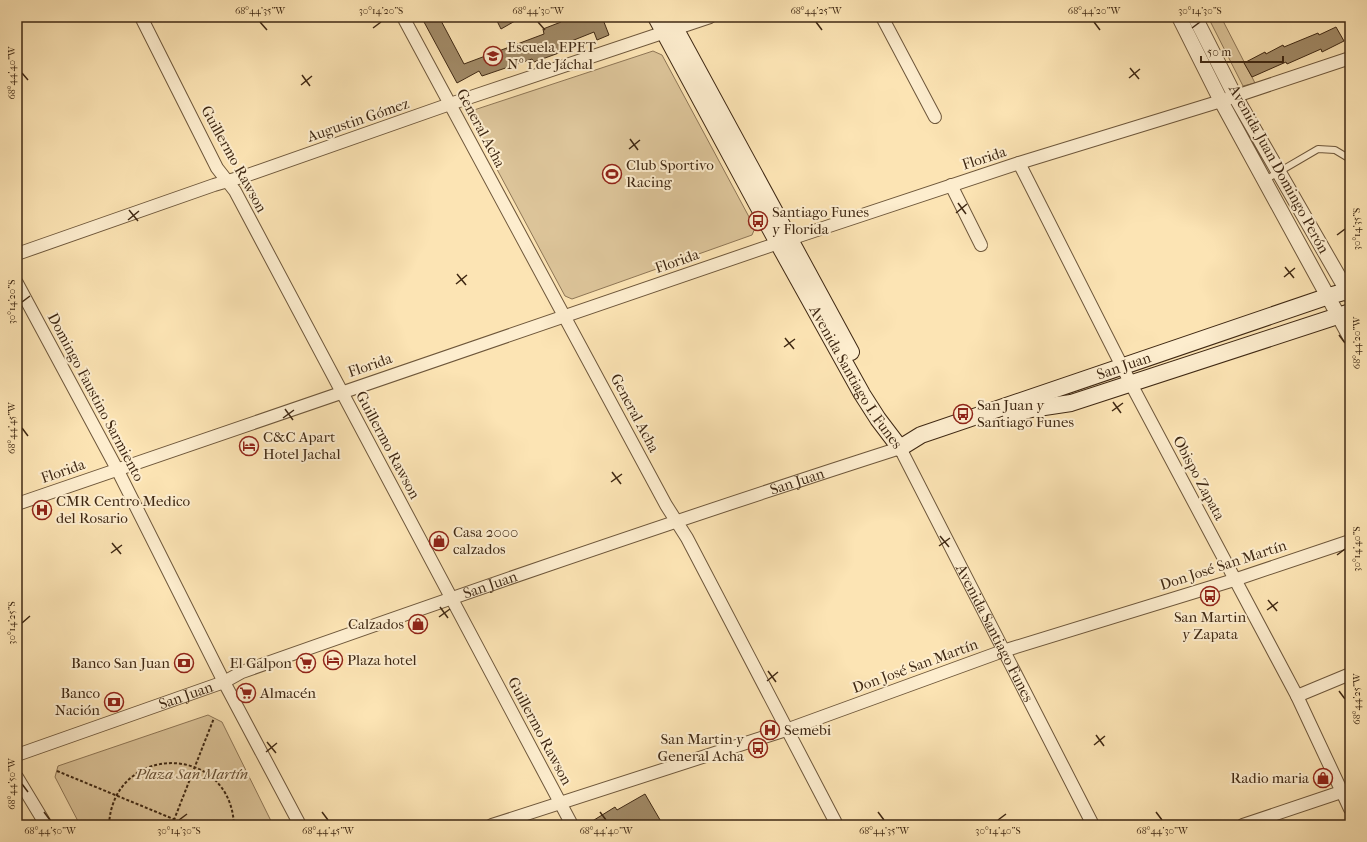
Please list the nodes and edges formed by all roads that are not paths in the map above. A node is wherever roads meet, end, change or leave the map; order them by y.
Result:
1 (140, 17) edge
2 (403, 17) edge
3 (656, 17) edge
4 (710, 17) edge
5 (882, 17) edge
6 (1179, 17) edge
7 (1195, 17) edge
8 (669, 26) edge
9 (1350, 58) edge
10 (1235, 96) junction
11 (1221, 101) junction
12 (450, 104) junction
13 (935, 116) dead end
14 (1350, 159) edge
15 (1018, 163) junction
16 (1279, 173) junction
17 (1265, 180) junction
18 (228, 181) junction
19 (951, 185) junction
20 (784, 241) junction
21 (981, 245) dead end
22 (17, 254) edge
23 (17, 283) edge
24 (1349, 293) edge
25 (1329, 296) junction
26 (1344, 314) edge
27 (564, 316) junction
28 (1350, 337) edge
29 (1122, 366) junction
30 (1131, 384) junction
31 (342, 392) junction
32 (897, 445) junction
33 (116, 469) junction
34 (17, 504) edge
35 (676, 521) junction
36 (1350, 540) edge
37 (1234, 580) junction
38 (451, 598) junction
39 (1003, 651) junction
40 (1350, 674) edge
41 (224, 682) junction
42 (1297, 696) junction
43 (786, 730) junction
44 (17, 756) edge
45 (17, 777) edge
46 (1346, 790) edge
47 (559, 802) junction
48 (1350, 809) edge
49 (46, 825) edge
50 (300, 825) edge
51 (492, 825) edge
52 (572, 825) edge
53 (837, 825) edge
54 (1093, 825) edge
55 (1243, 825) edge

1 - 18 street, Guillermo Rawson
2 - 12 street, General Acha
3 - 8 main road, Avenida Santiago I. Funes
4 - 8 street, Augustin Gómez
5 - 13 street
6 - 11 street, Avenida Juan Domingo Perón
7 - 10 street, Avenida Juan Domingo Perón
8 - 12 street, Augustin Gómez
8 - 20 main road, Avenida Santiago I. Funes
9 - 10 street, Florida
10 - 11 street, Florida
10 - 16 street, Avenida Juan Domingo Perón
11 - 15 street, Florida
11 - 17 street, Avenida Juan Domingo Perón
12 - 18 street, Augustin Gómez
12 - 27 street, General Acha
14 - 16 lane
15 - 19 street, Florida
15 - 29 street, Obispo Zapata
16 - 17 lane
16 - 24 street, Avenida Juan Domingo Perón
17 - 25 street, Avenida Juan Domingo Perón
18 - 22 street, Augustin Gómez
18 - 31 street, Guillermo Rawson
19 - 20 street, Florida
19 - 21 street
20 - 27 street, Florida
20 - 32 main road, Avenida Santiago I. Funes
23 - 33 street, Domingo Faustino Sarmiento
24 - 25 main road, San Juan
25 - 26 street, Avenida Juan Domingo Perón
25 - 29 main road, San Juan
26 - 28 street, Avenida Juan Domingo Perón
26 - 30 main road, San Juan
27 - 31 street, Florida
27 - 35 street, General Acha
29 - 30 street, Obispo Zapata
29 - 32 main road, San Juan
30 - 32 main road, San Juan
30 - 37 street, Obispo Zapata
31 - 33 street, Florida
31 - 38 street, Guillermo Rawson
32 - 35 street, San Juan
32 - 39 street, Avenida Santiago Funes
33 - 34 street, Florida
33 - 41 street, Domingo Faustino Sarmiento
35 - 38 street, San Juan
35 - 43 street, General Acha
36 - 37 street, Don José San Martín
37 - 39 street, Don José San Martín
37 - 42 street, Obispo Zapata
38 - 41 street, San Juan
38 - 47 street, Guillermo Rawson
39 - 43 street, Don José San Martín
39 - 54 street, Avenida Santiago Funes
40 - 42 street
41 - 44 street, San Juan
41 - 50 street, Domingo Faustino Sarmiento
42 - 46 street, Obispo Zapata
43 - 47 street, Don José San Martín
43 - 53 street, General Acha
45 - 49 street
46 - 48 street, Obispo Zapata
46 - 55 street
47 - 51 street, Don José San Martín
47 - 52 street, Guillermo Rawson

